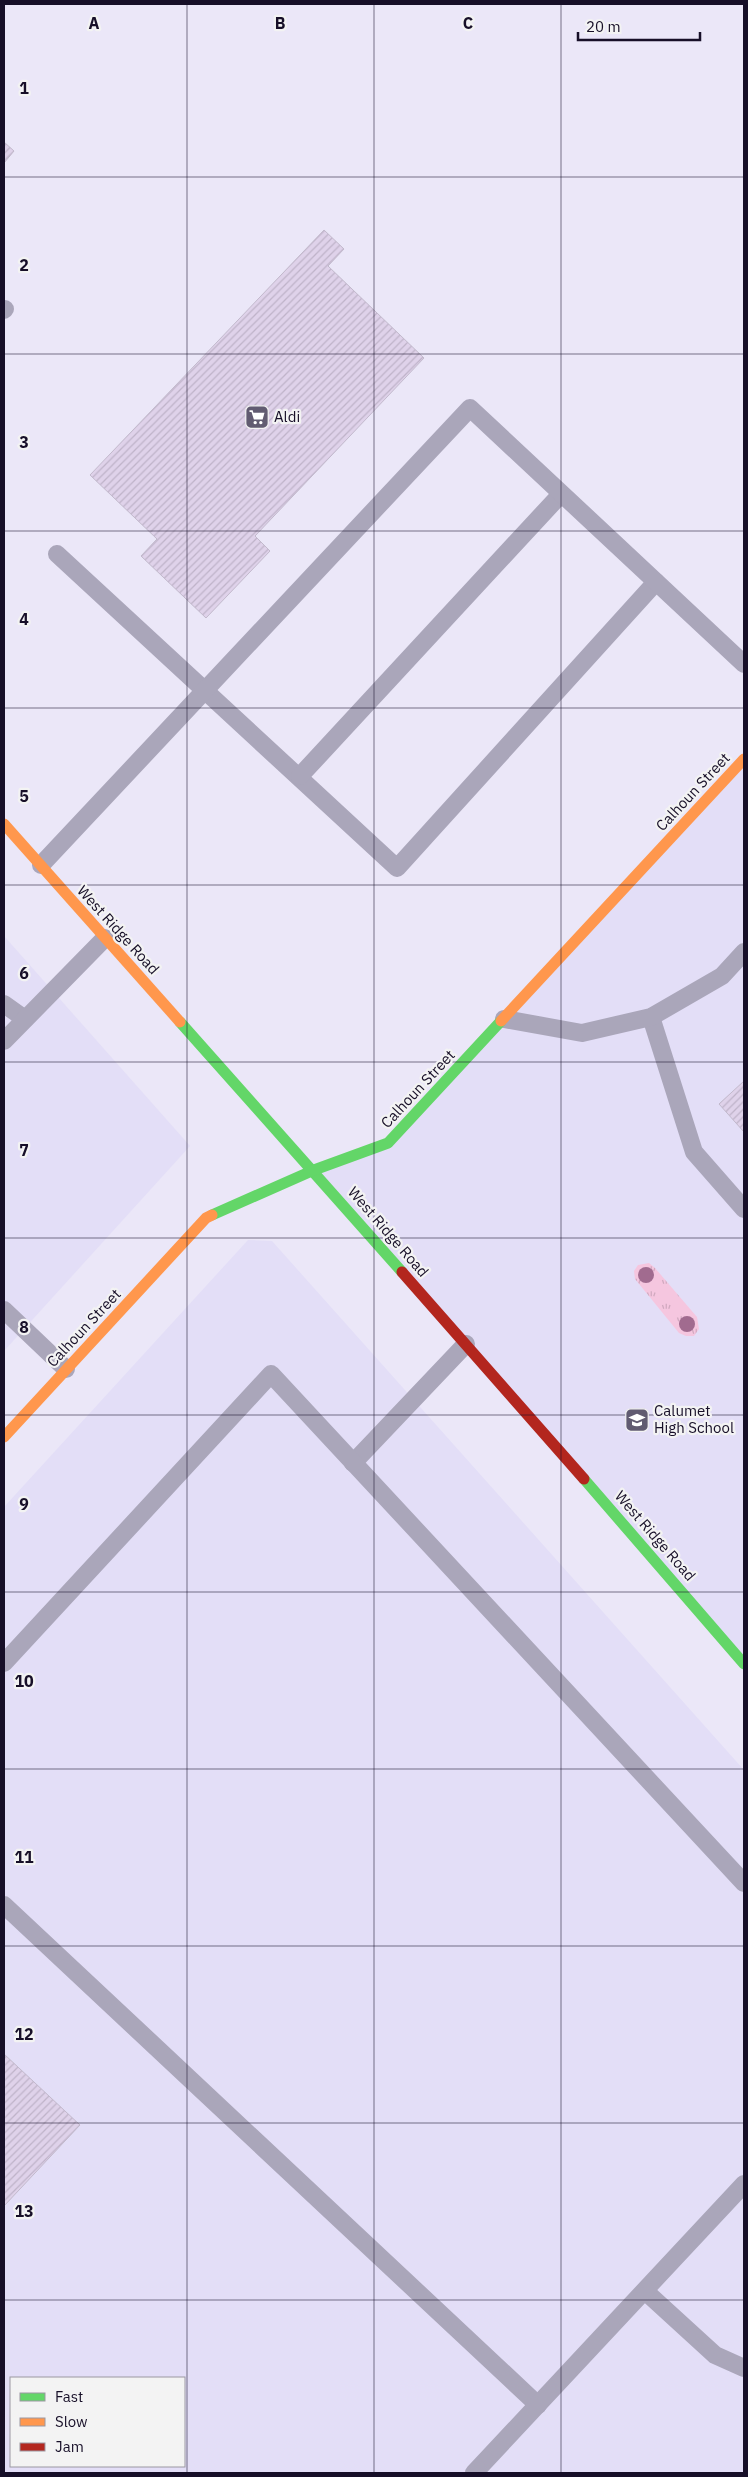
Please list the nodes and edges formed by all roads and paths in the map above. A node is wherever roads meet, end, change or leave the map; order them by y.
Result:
1 (562, 494) junction
2 (57, 554) dead end
3 (656, 582) junction
4 (744, 664) edge
5 (205, 690) junction
6 (744, 759) edge
7 (300, 776) junction
8 (4, 824) edge
9 (41, 865) junction
10 (105, 938) junction
11 (744, 952) edge
12 (4, 1004) edge
13 (651, 1017) junction
14 (25, 1019) junction
15 (504, 1019) junction
16 (4, 1041) edge
17 (314, 1170) junction
18 (744, 1209) edge
19 (4, 1310) edge
20 (466, 1344) junction
21 (66, 1369) junction
22 (4, 1437) edge
23 (353, 1463) junction
24 (4, 1663) edge
25 (744, 1664) edge
26 (744, 1883) edge
27 (4, 1905) edge
28 (744, 2184) edge
29 (644, 2291) junction
30 (744, 2368) edge
31 (538, 2405) junction
32 (474, 2473) edge

1 - 3 lane
1 - 5 lane
1 - 7 lane
2 - 5 lane
3 - 4 lane
3 - 7 lane
5 - 7 lane
5 - 9 lane
6 - 15 main road, Calhoun Street
8 - 9 main road, West Ridge Road
9 - 10 main road, West Ridge Road
10 - 14 lane
10 - 17 main road, West Ridge Road
11 - 13 lane
12 - 14 lane
13 - 15 lane
13 - 18 lane
14 - 16 lane
15 - 17 main road, Calhoun Street
17 - 20 main road, West Ridge Road
17 - 21 main road, Calhoun Street
19 - 21 lane
20 - 23 lane
20 - 25 main road, West Ridge Road
21 - 22 main road, Calhoun Street
23 - 24 lane
23 - 26 lane
27 - 31 lane
28 - 29 lane
29 - 30 lane
29 - 31 lane
31 - 32 lane

